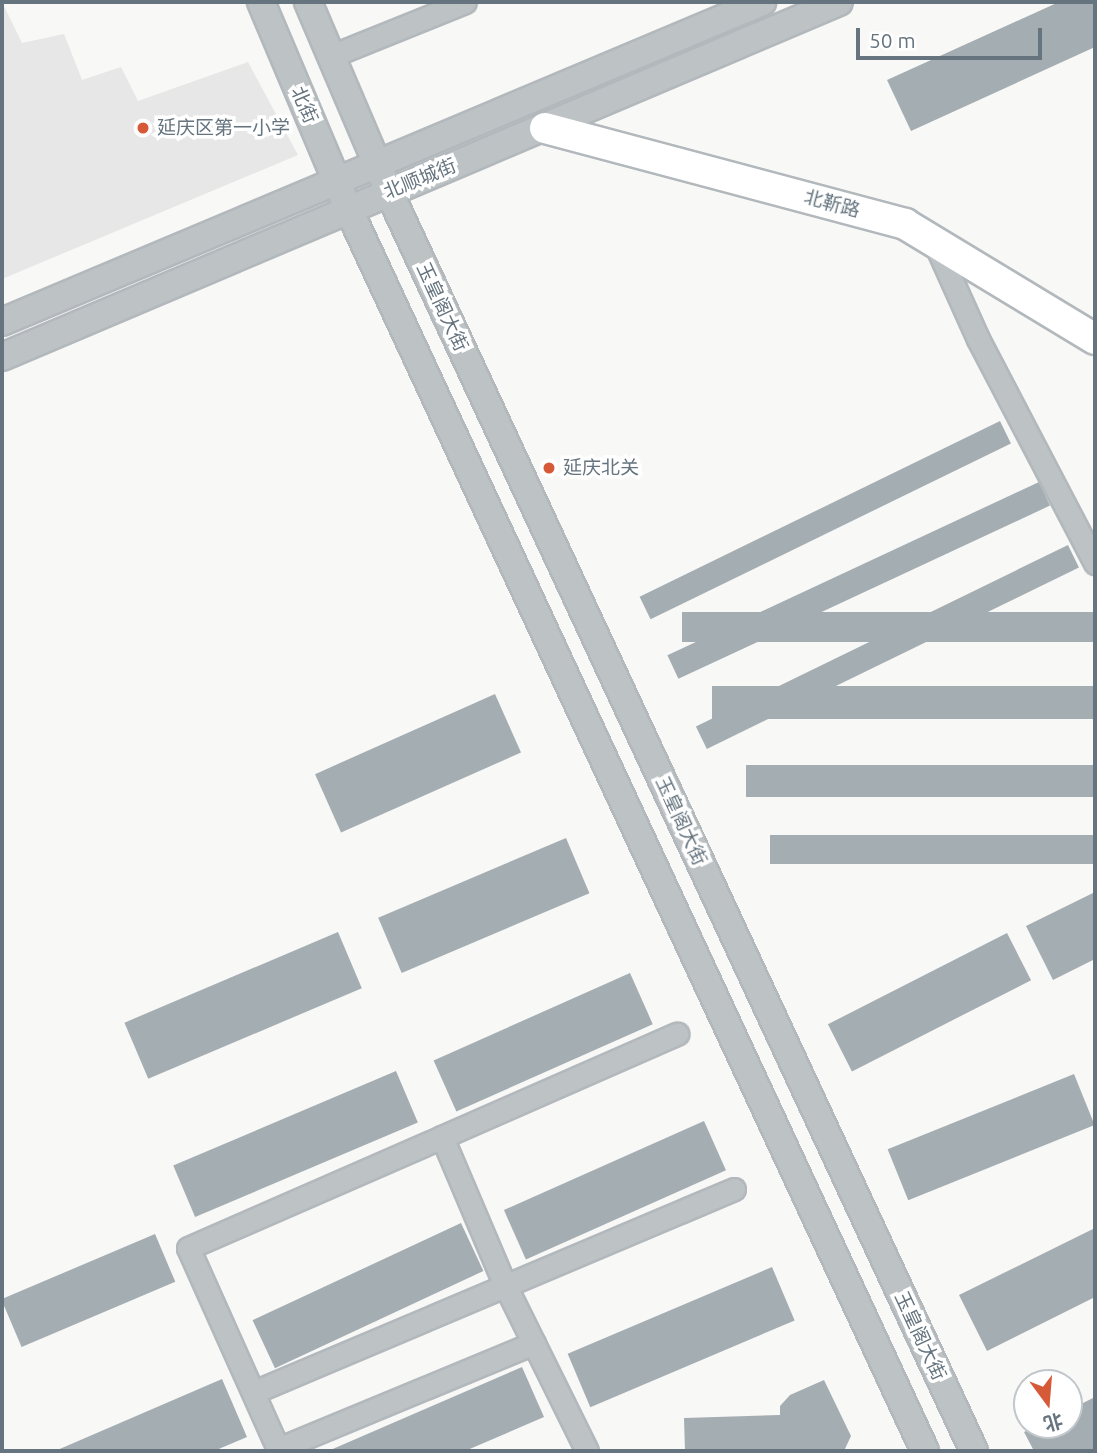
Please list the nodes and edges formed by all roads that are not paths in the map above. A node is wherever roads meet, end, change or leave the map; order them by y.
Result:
1 (261, 2) edge
2 (308, 2) edge
3 (465, 2) edge
4 (762, 2) edge
5 (839, 2) edge
6 (331, 57) junction
7 (534, 99) junction
8 (545, 128) junction
9 (377, 161) junction
10 (335, 178) junction
11 (389, 191) junction
12 (348, 208) junction
13 (933, 241) junction
14 (2, 322) edge
15 (1095, 339) edge
16 (2, 357) edge
17 (1095, 563) edge
18 (677, 1034) dead end
19 (442, 1137) junction
20 (734, 1189) dead end
21 (505, 1283) junction
22 (534, 1343) junction
23 (254, 1392) junction
24 (279, 1450) edge
25 (587, 1451) edge
26 (925, 1451) edge
27 (974, 1451) edge

1 - 10 street, 北街
2 - 6 street
3 - 6 street
4 - 7 street, 北顺城街
5 - 8 street, 北顺城街
6 - 9 street
7 - 8 street
7 - 9 street, 北顺城街
8 - 11 street, 北顺城街
8 - 13 main road, 北靳路
9 - 10 street, 北顺城街
9 - 11 street
10 - 12 street, 北街
10 - 14 street, 北顺城街
11 - 12 street, 北顺城街
11 - 27 street, 玉皇阁大街
12 - 16 street, 北顺城街
12 - 26 street
13 - 15 main road, 北靳路
13 - 17 street
18 - 19 street
19 - 21 street
19 - 23 street
20 - 21 street
21 - 22 street
21 - 23 street
22 - 24 street
22 - 25 street
23 - 24 street

